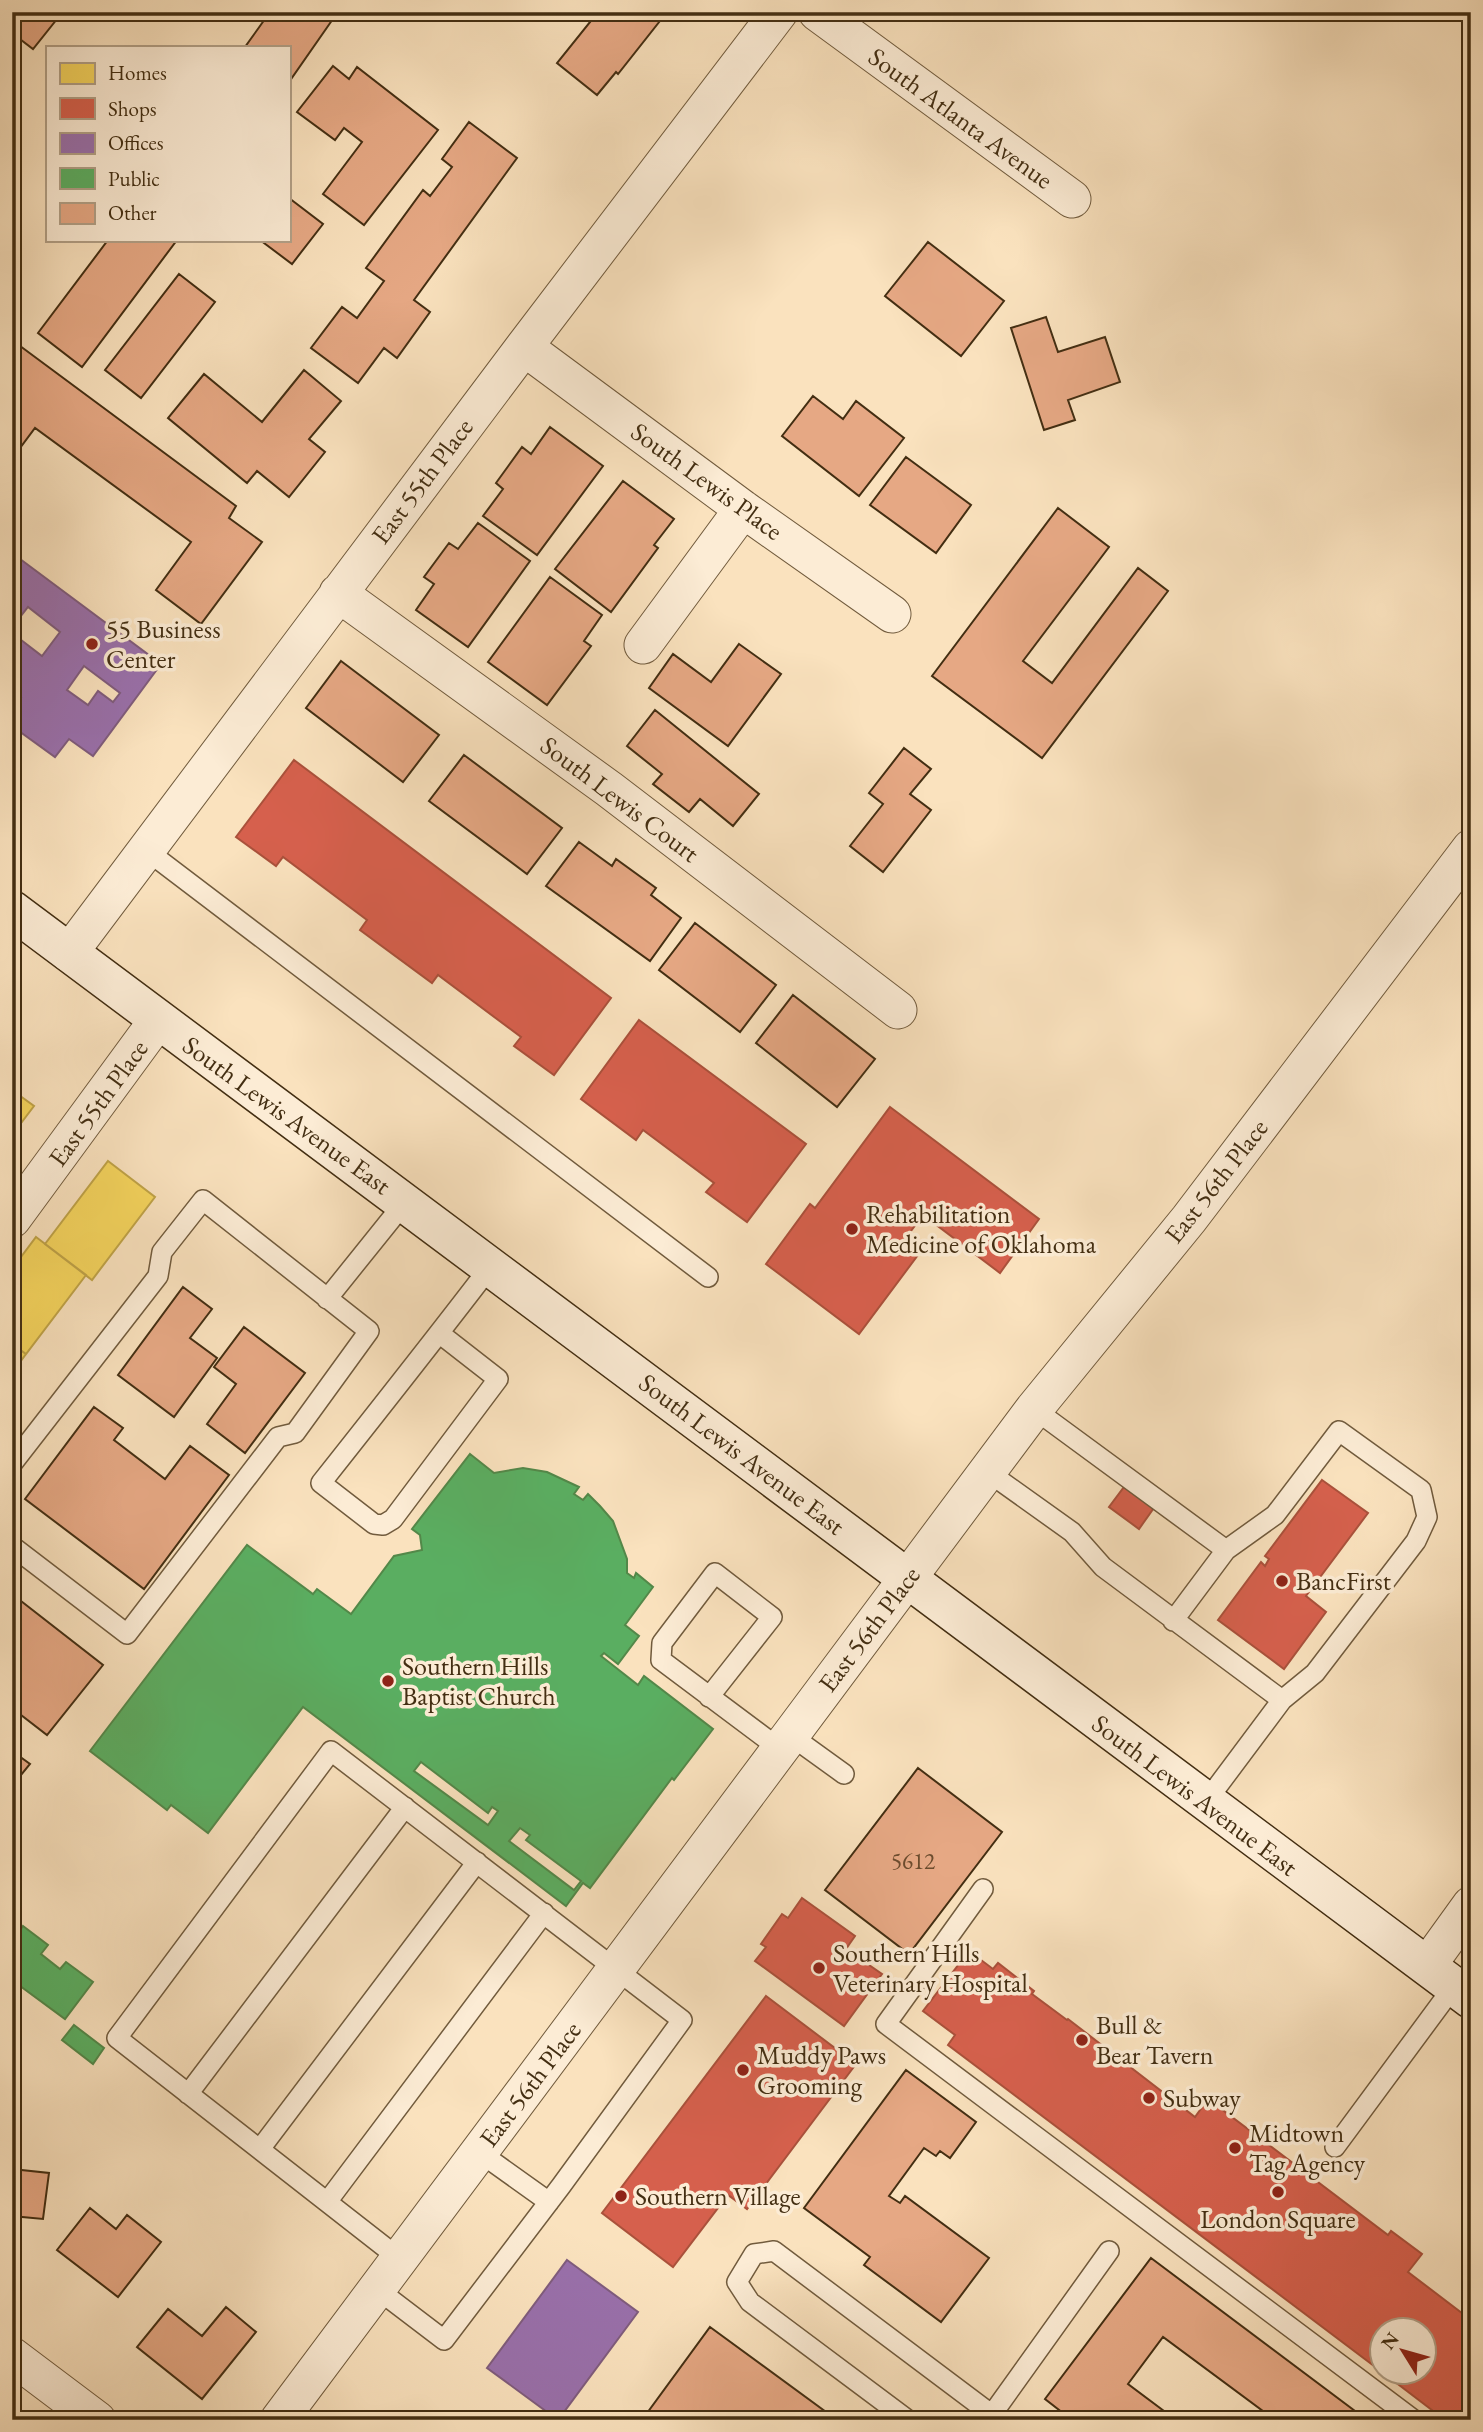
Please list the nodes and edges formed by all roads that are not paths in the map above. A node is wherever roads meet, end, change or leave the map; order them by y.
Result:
1 (779, 12) edge
2 (817, 12) edge
3 (1072, 199) dead end
4 (524, 347) junction
5 (743, 509) junction
6 (338, 593) junction
7 (892, 614) dead end
8 (643, 645) dead end
9 (1471, 848) edge
10 (146, 850) junction
11 (12, 910) edge
12 (69, 953) junction
13 (898, 1010) dead end
14 (158, 1020) junction
15 (405, 1202) junction
16 (12, 1219) edge
17 (491, 1267) junction
18 (708, 1277) dead end
19 (327, 1299) junction
20 (439, 1333) junction
21 (1034, 1409) junction
22 (12, 1464) edge
23 (988, 1472) junction
24 (12, 1546) edge
25 (1226, 1550) junction
26 (908, 1577) junction
27 (1173, 1621) junction
28 (709, 1697) junction
29 (1282, 1700) junction
30 (785, 1742) junction
31 (844, 1774) dead end
32 (1205, 1803) junction
33 (405, 1807) junction
34 (477, 1862) junction
35 (983, 1889) dead end
36 (1471, 1905) edge
37 (544, 1913) junction
38 (616, 1968) junction
39 (1451, 1984) edge
40 (188, 2094) junction
41 (1335, 2147) dead end
42 (260, 2149) junction
43 (479, 2152) junction
44 (327, 2202) junction
45 (549, 2202) junction
46 (1109, 2251) dead end
47 (400, 2259) junction
48 (377, 2289) junction
49 (12, 2356) edge
50 (993, 2418) edge
51 (97, 2420) edge
52 (279, 2420) edge
53 (908, 2420) edge
54 (1414, 2420) edge

1 - 4 street, East 55th Place
2 - 3 street, South Atlanta Avenue
4 - 5 street, South Lewis Place
4 - 6 street, East 55th Place
5 - 7 street, South Lewis Place
5 - 8 street
6 - 10 street, East 55th Place
6 - 13 street, South Lewis Court
9 - 21 street, East 56th Place
10 - 12 street, East 55th Place
10 - 18 lane
11 - 12 main road, South Lewis Avenue East
12 - 14 main road, South Lewis Avenue East
14 - 15 main road, South Lewis Avenue East
14 - 16 street, East 55th Place
15 - 17 main road, South Lewis Avenue East
15 - 19 lane
17 - 20 lane
17 - 26 main road, South Lewis Avenue East
19 - 22 lane
19 - 24 lane
20 - 20 lane
21 - 23 street, East 56th Place
21 - 25 lane
23 - 26 street, East 56th Place
23 - 27 lane
25 - 27 lane
25 - 29 lane
26 - 30 street, East 56th Place
26 - 32 main road, South Lewis Avenue East
27 - 29 lane
28 - 28 lane
28 - 30 lane
29 - 32 lane
30 - 31 lane
30 - 38 street, East 56th Place
32 - 39 main road, South Lewis Avenue East
33 - 34 lane
33 - 40 lane
33 - 40 lane
34 - 37 lane
34 - 42 lane
35 - 54 lane
36 - 39 street
37 - 38 lane
37 - 44 lane
38 - 43 street, East 56th Place
38 - 45 lane
39 - 41 lane
40 - 42 lane
42 - 44 lane
43 - 45 lane
43 - 47 street, East 56th Place
44 - 47 lane
45 - 48 lane
46 - 50 lane
47 - 48 street, East 56th Place
48 - 52 street, East 56th Place
49 - 51 street
50 - 53 lane

